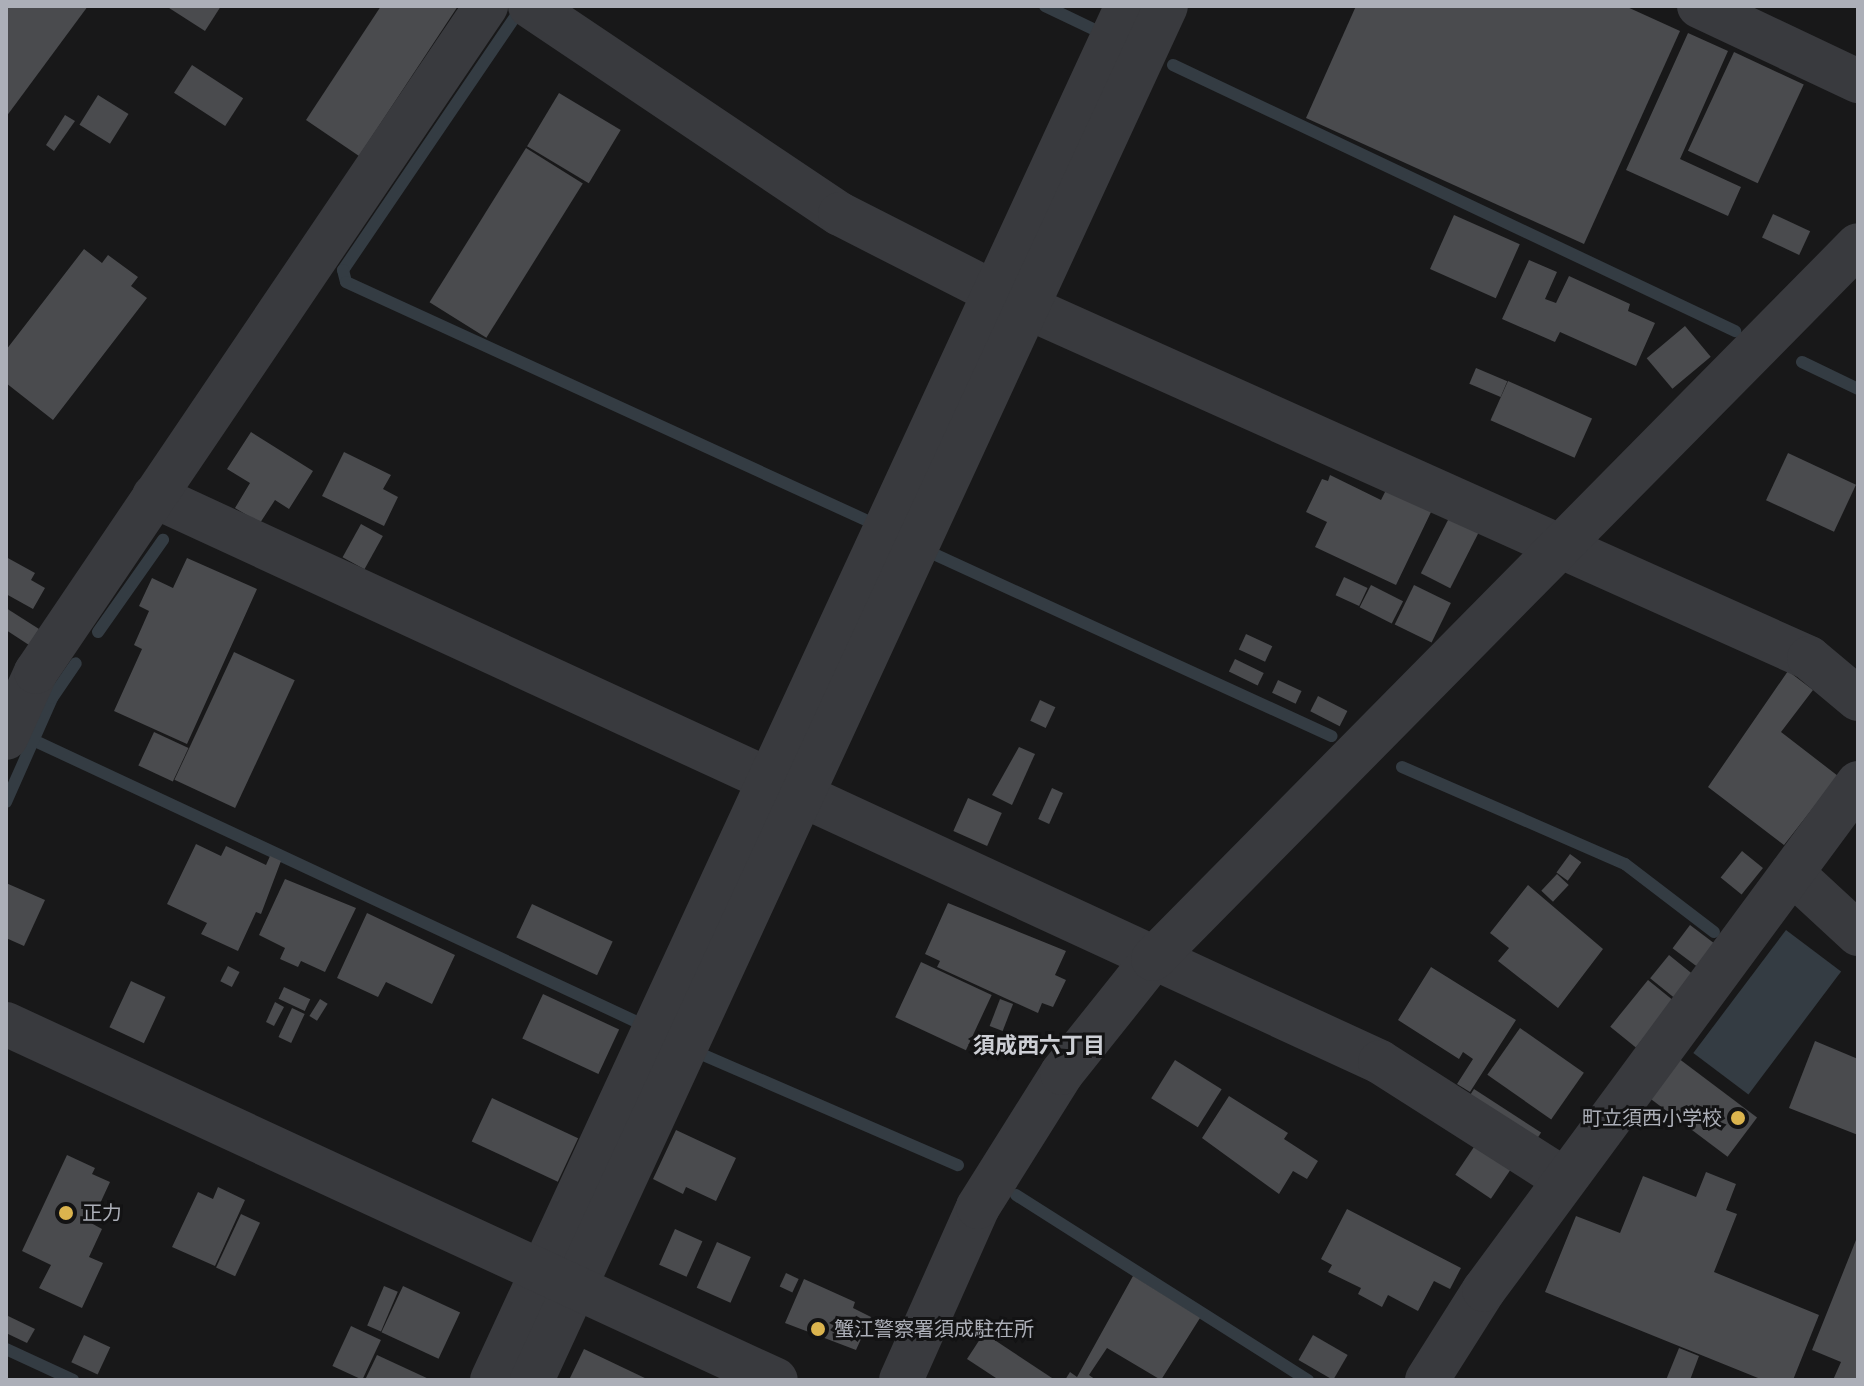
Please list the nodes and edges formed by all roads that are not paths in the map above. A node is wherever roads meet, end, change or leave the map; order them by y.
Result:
1 (486, 6) edge
2 (530, 6) edge
3 (1127, 6) edge
4 (1166, 6) edge
5 (1699, 6) edge
6 (1858, 81) edge
7 (1858, 245) edge
8 (1010, 300) junction
9 (154, 496) junction
10 (1560, 549) junction
11 (21, 663) edge
12 (1858, 699) edge
13 (6, 738) edge
14 (1858, 783) edge
15 (786, 789) junction
16 (1792, 873) junction
17 (1858, 934) edge
18 (1153, 959) junction
19 (6, 1024) edge
20 (1565, 1180) junction
21 (560, 1278) junction
22 (492, 1380) edge
23 (532, 1380) edge
24 (776, 1380) edge
25 (901, 1380) edge
26 (1427, 1380) edge

1 - 9 street
2 - 8 street
3 - 8 street
4 - 8 street
5 - 6 street
7 - 10 street
8 - 10 street
8 - 15 street
9 - 11 street
9 - 15 street
10 - 12 street
10 - 18 street
11 - 13 street
14 - 16 street
15 - 18 street
15 - 21 street
16 - 17 street
16 - 20 street
18 - 20 street
18 - 25 street
19 - 21 street
20 - 26 street
21 - 22 street
21 - 23 street
21 - 24 street

